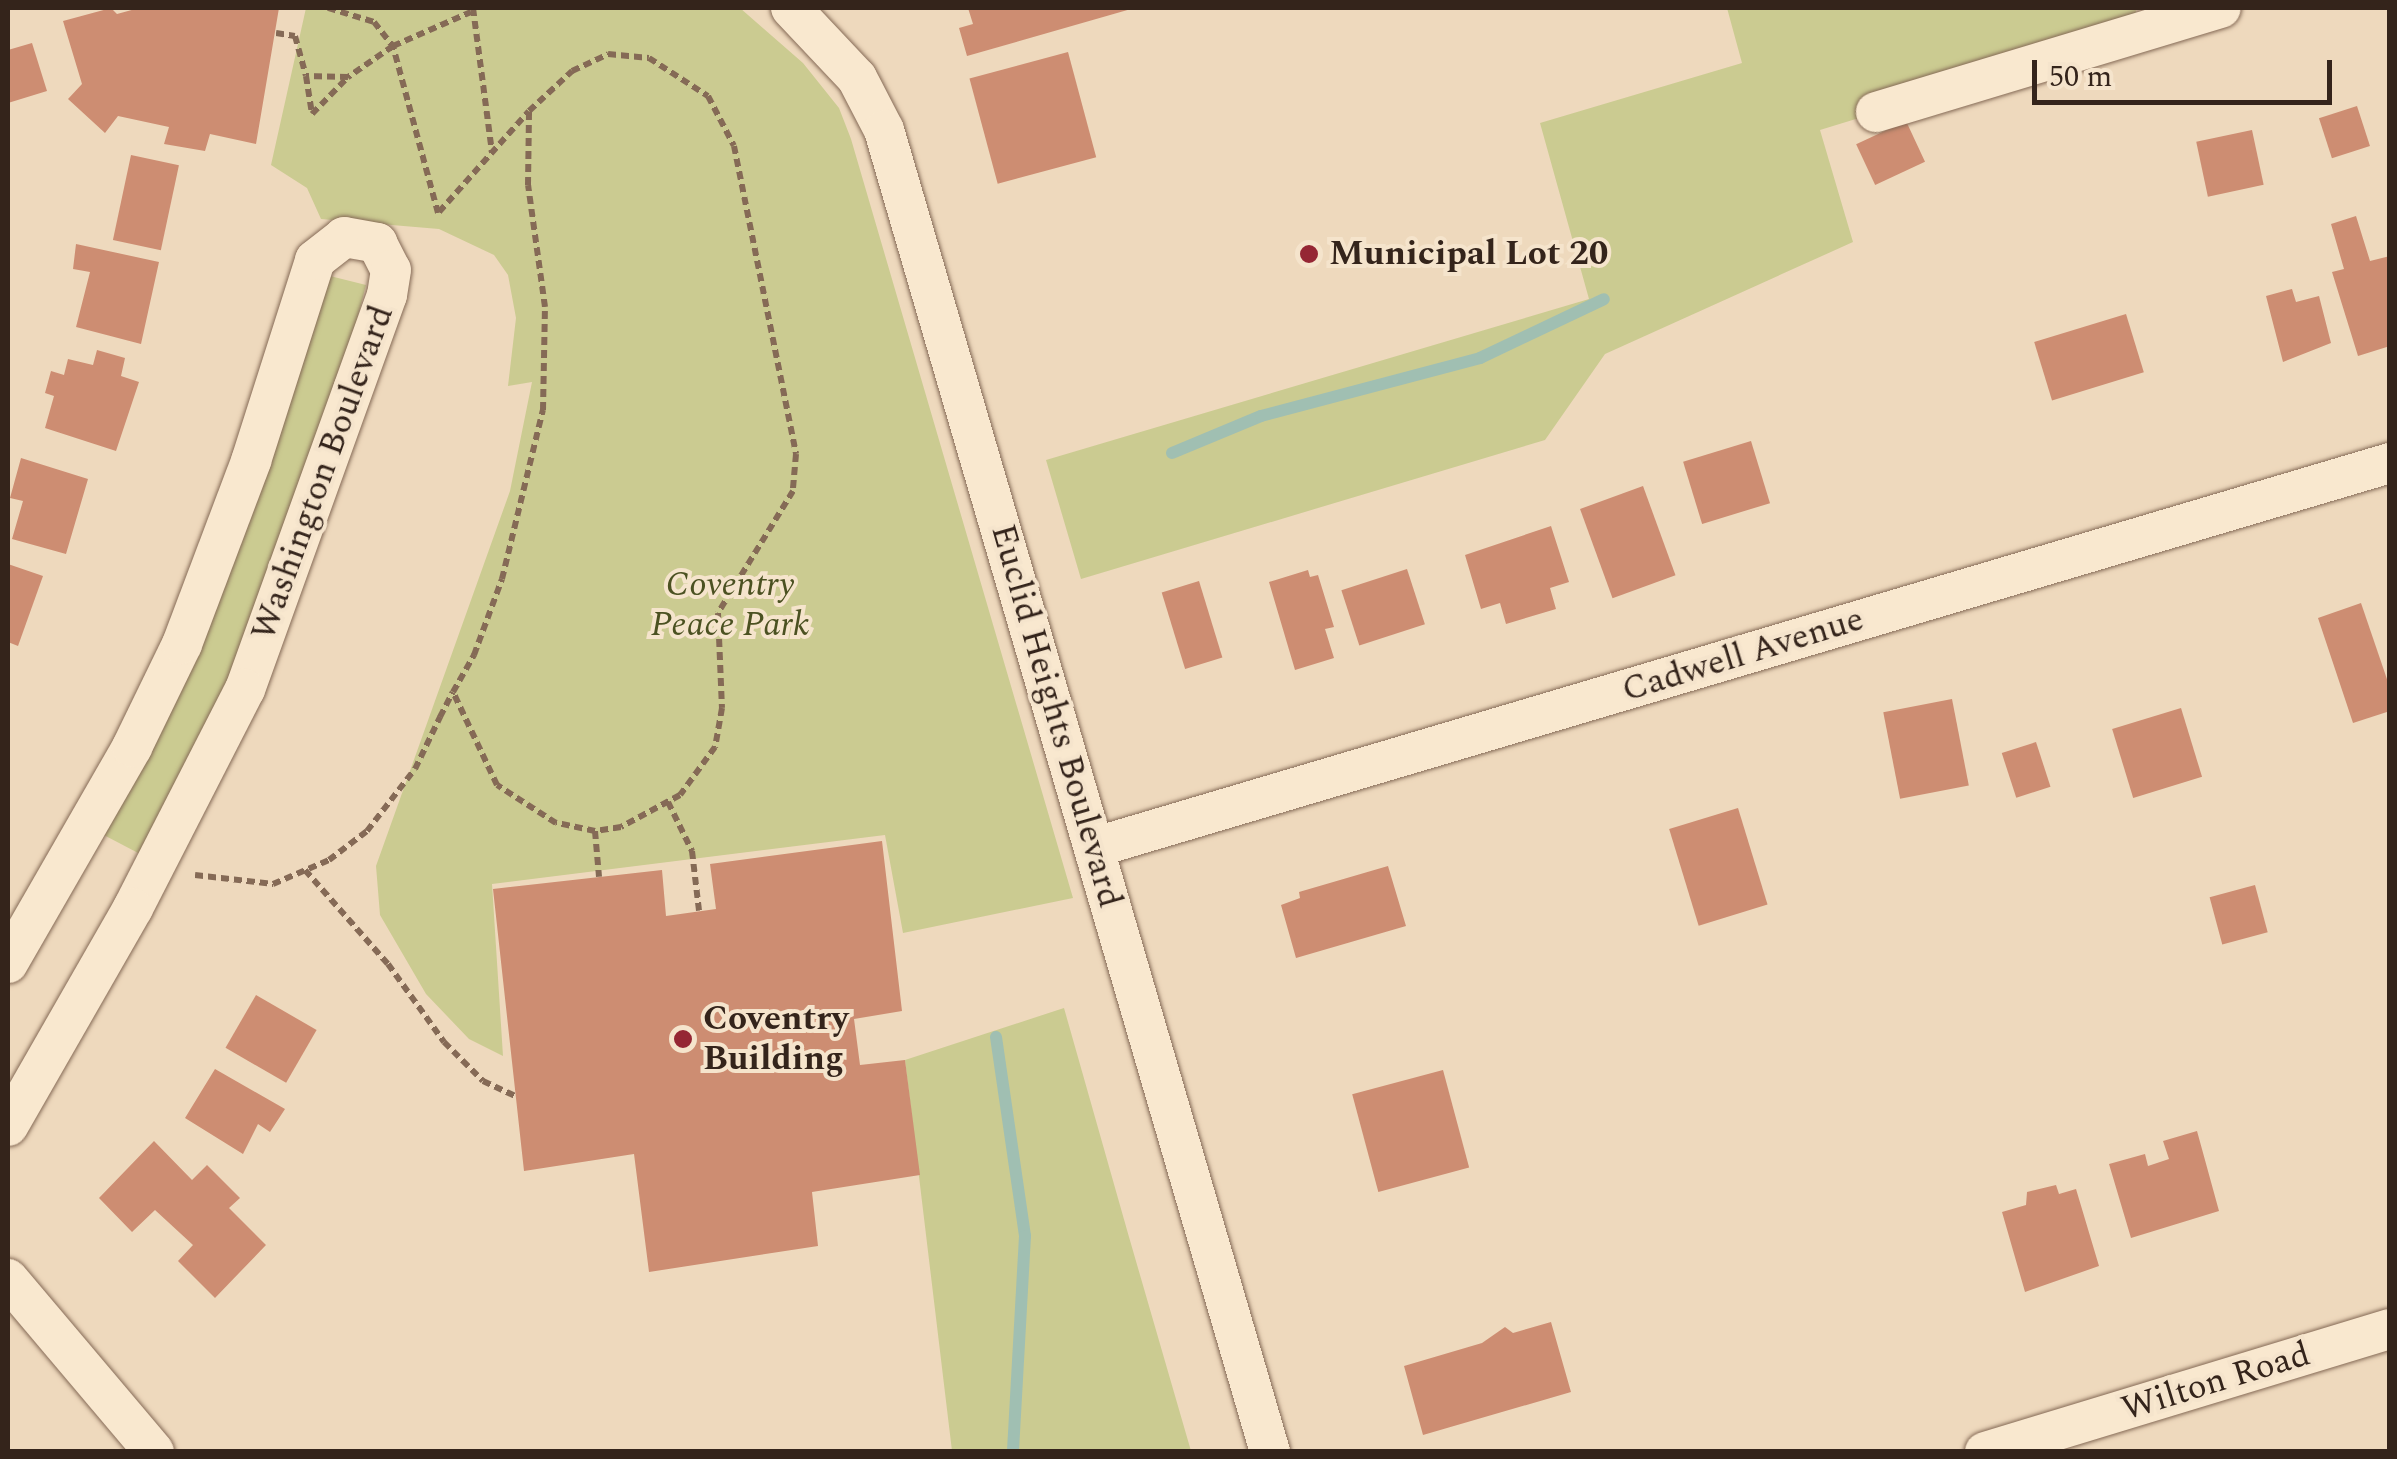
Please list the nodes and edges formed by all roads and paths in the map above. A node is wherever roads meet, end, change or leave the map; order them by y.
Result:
1 (328, 8) edge
2 (791, 8) edge
3 (2221, 8) edge
4 (351, 10) edge
5 (472, 10) edge
6 (276, 33) dead end
7 (392, 46) junction
8 (306, 76) junction
9 (348, 77) junction
10 (529, 110) junction
11 (1876, 112) dead end
12 (492, 152) junction
13 (2390, 464) edge
14 (453, 692) junction
15 (668, 802) junction
16 (596, 831) junction
17 (1096, 848) junction
18 (304, 870) junction
19 (190, 874) dead end
20 (600, 877) dead end
21 (699, 912) dead end
22 (8, 964) edge
23 (516, 1096) dead end
24 (8, 1126) edge
25 (8, 1279) edge
26 (2390, 1329) edge
27 (154, 1452) edge
28 (1270, 1452) edge
29 (1984, 1452) edge

1 - 4 path
2 - 17 street, Euclid Heights Boulevard
3 - 11 street
4 - 7 path
5 - 7 path
5 - 12 path
6 - 8 path
7 - 9 path
7 - 12 path
8 - 9 path
8 - 9 path
10 - 12 path
10 - 14 path
10 - 15 path
13 - 17 street, Cadwell Avenue
14 - 16 path
14 - 18 path
15 - 16 path
15 - 21 path
16 - 20 path
17 - 28 street, Euclid Heights Boulevard
18 - 19 path
18 - 23 path
22 - 24 street, Washington Boulevard
25 - 27 street
26 - 29 street, Wilton Road

